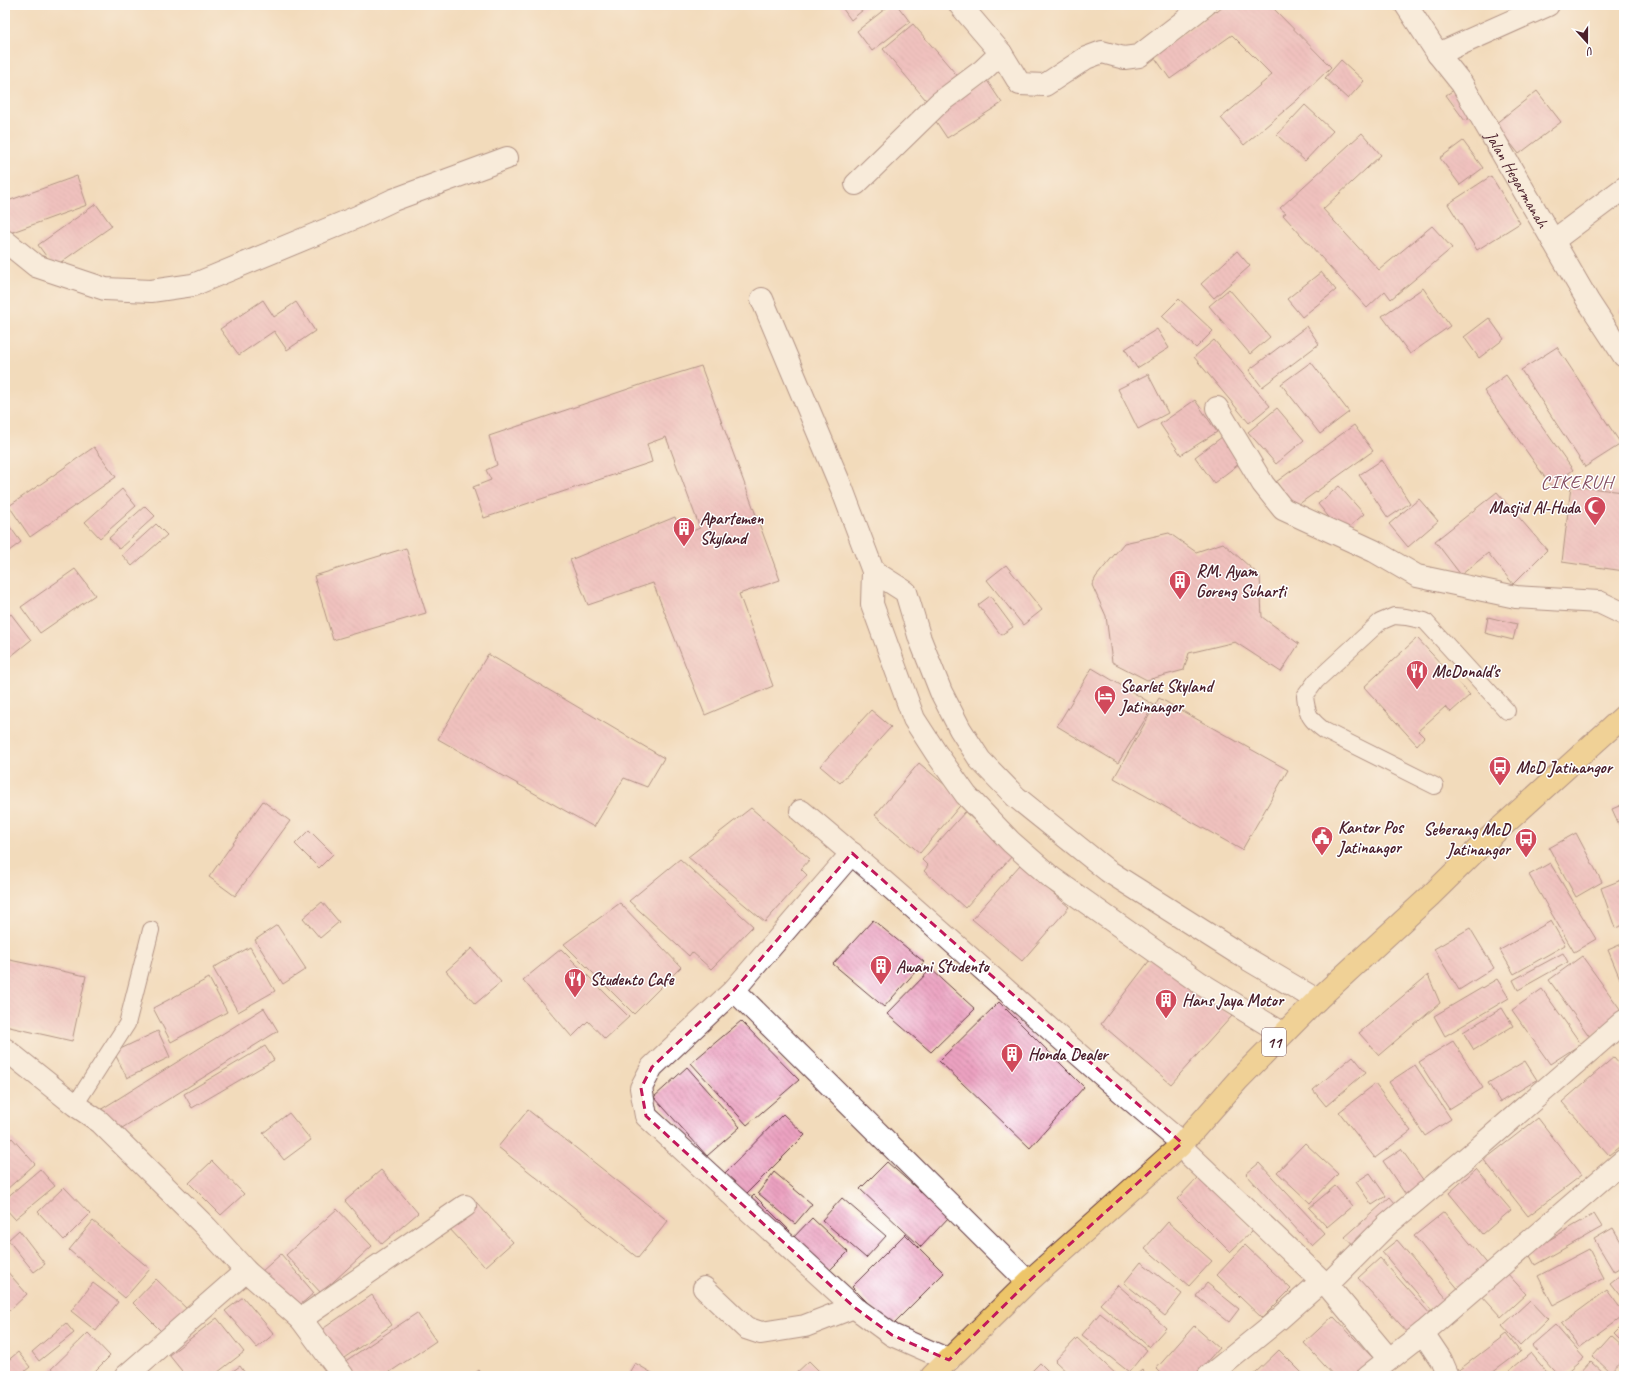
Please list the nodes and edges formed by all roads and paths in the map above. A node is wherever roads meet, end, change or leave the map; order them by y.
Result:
1 (960, 5) edge
2 (1205, 5) edge
3 (1406, 5) edge
4 (1548, 5) edge
5 (1001, 53) junction
6 (1438, 54) junction
7 (507, 158) dead end
8 (856, 184) dead end
9 (1624, 188) edge
10 (5, 241) edge
11 (1554, 241) junction
12 (762, 299) dead end
13 (1624, 356) edge
14 (1217, 408) dead end
15 (873, 570) junction
16 (1624, 614) edge
17 (1507, 711) dead end
18 (1624, 716) edge
19 (1435, 786) dead end
20 (801, 811) dead end
21 (852, 853) junction
22 (151, 930) dead end
23 (734, 990) junction
24 (1316, 1000) junction
25 (1624, 1021) edge
26 (1282, 1034) junction
27 (5, 1049) edge
28 (75, 1105) junction
29 (1181, 1144) junction
30 (1624, 1160) edge
31 (465, 1206) dead end
32 (246, 1272) junction
33 (1028, 1282) junction
34 (1325, 1283) junction
35 (704, 1288) dead end
36 (854, 1307) junction
37 (301, 1319) junction
38 (1423, 1333) junction
39 (1389, 1359) junction
40 (949, 1360) junction
41 (126, 1376) edge
42 (343, 1376) edge
43 (932, 1376) edge
44 (1209, 1376) edge
45 (1368, 1376) edge
46 (1448, 1376) edge

1 - 5 street
2 - 5 street
3 - 6 street, Jalan Hegarmanah
4 - 6 street
5 - 8 street
6 - 11 street, Jalan Hegarmanah
7 - 10 street
9 - 11 street
11 - 13 street, Jalan Hegarmanah
12 - 15 street
14 - 16 street
15 - 24 street
15 - 26 street
17 - 19 lane
18 - 24 highway, 11
20 - 21 street
21 - 23 street
21 - 29 street
22 - 28 lane
23 - 33 street
23 - 36 street
24 - 26 highway, 11
25 - 34 street
26 - 29 highway, 11
27 - 28 street
28 - 32 street
29 - 33 highway, 11
29 - 34 street
30 - 38 street
31 - 37 street
32 - 37 street
32 - 41 street
33 - 40 highway, 11
34 - 39 street
34 - 44 street
35 - 36 street
36 - 40 street
37 - 42 street
38 - 39 street
38 - 46 street
39 - 45 street
40 - 43 highway, 11

